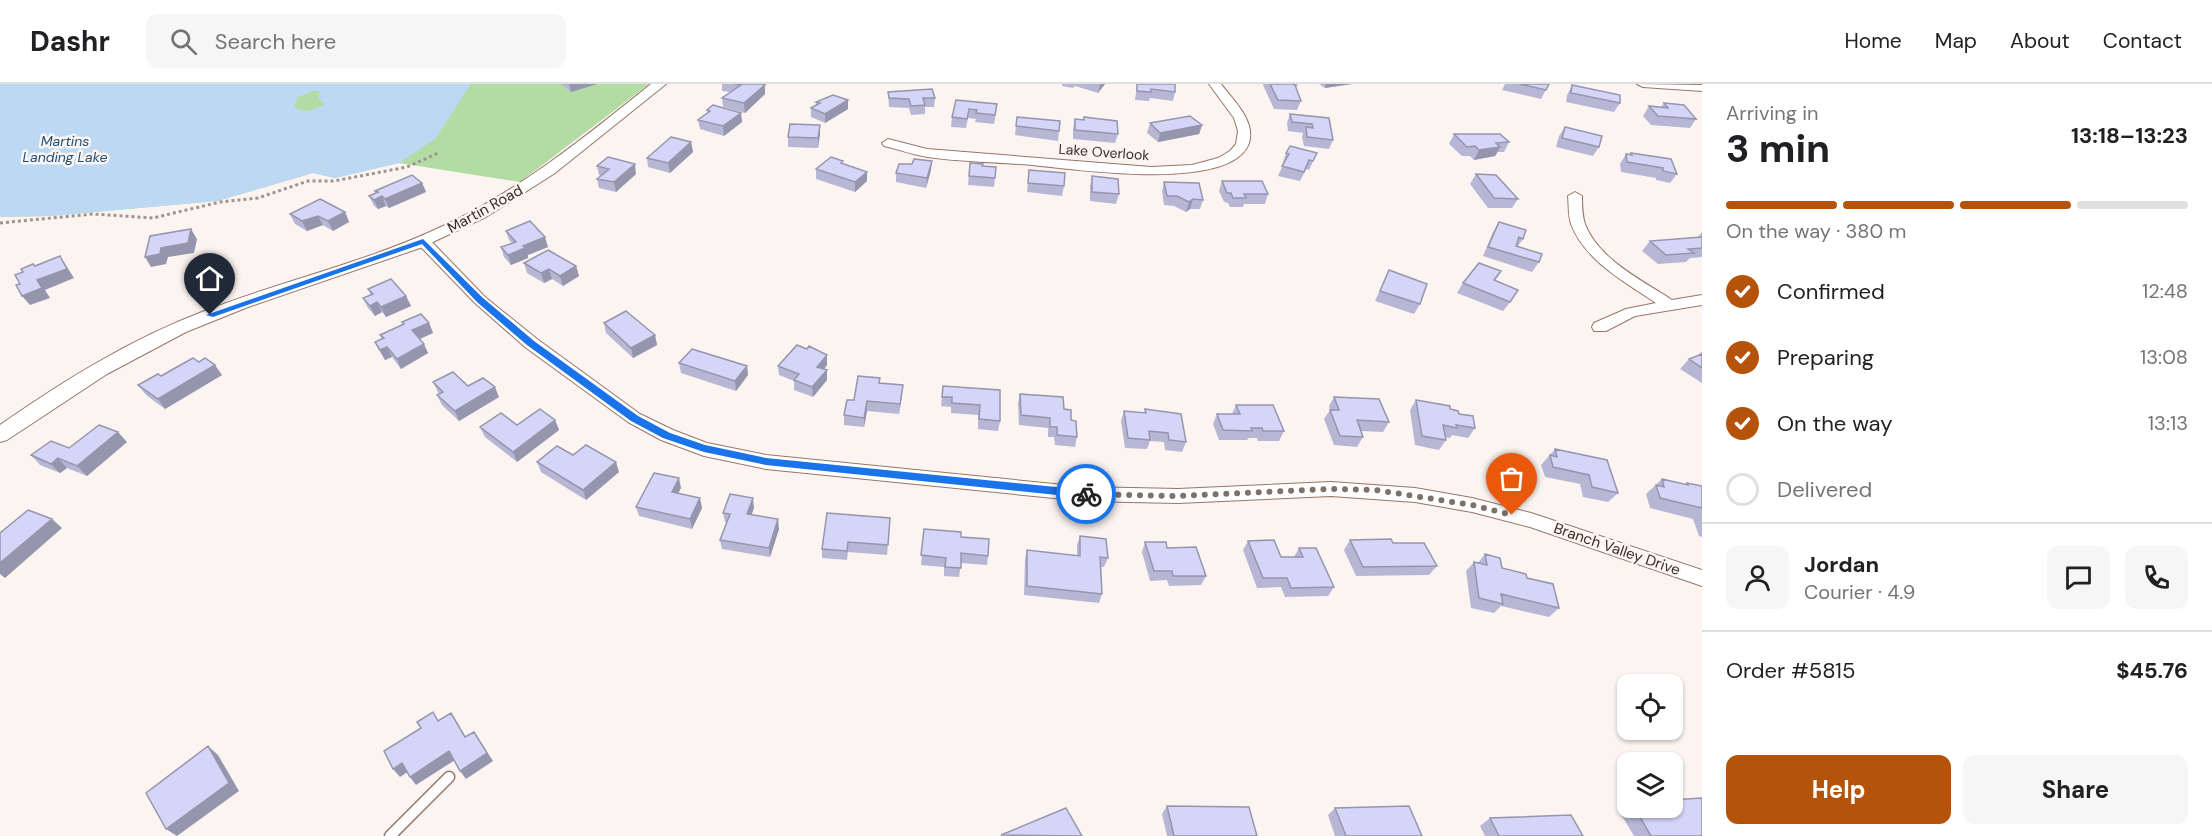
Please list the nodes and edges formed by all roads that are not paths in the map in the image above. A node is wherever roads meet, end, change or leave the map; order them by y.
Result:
1 (659, 84) edge
2 (1215, 84) edge
3 (1643, 84) edge
4 (1702, 88) edge
5 (888, 143) dead end
6 (1575, 196) dead end
7 (423, 241) junction
8 (1702, 300) edge
9 (1669, 305) junction
10 (1600, 327) dead end
11 (0, 435) edge
12 (1702, 578) edge
13 (449, 777) dead end
14 (390, 836) edge

1 - 7 street, Martin Road
2 - 5 street, Lake Overlook
3 - 4 street
6 - 9 street
7 - 11 street, Martin Road
7 - 12 street, Branch Valley Drive
8 - 9 street
9 - 10 street
13 - 14 lane

